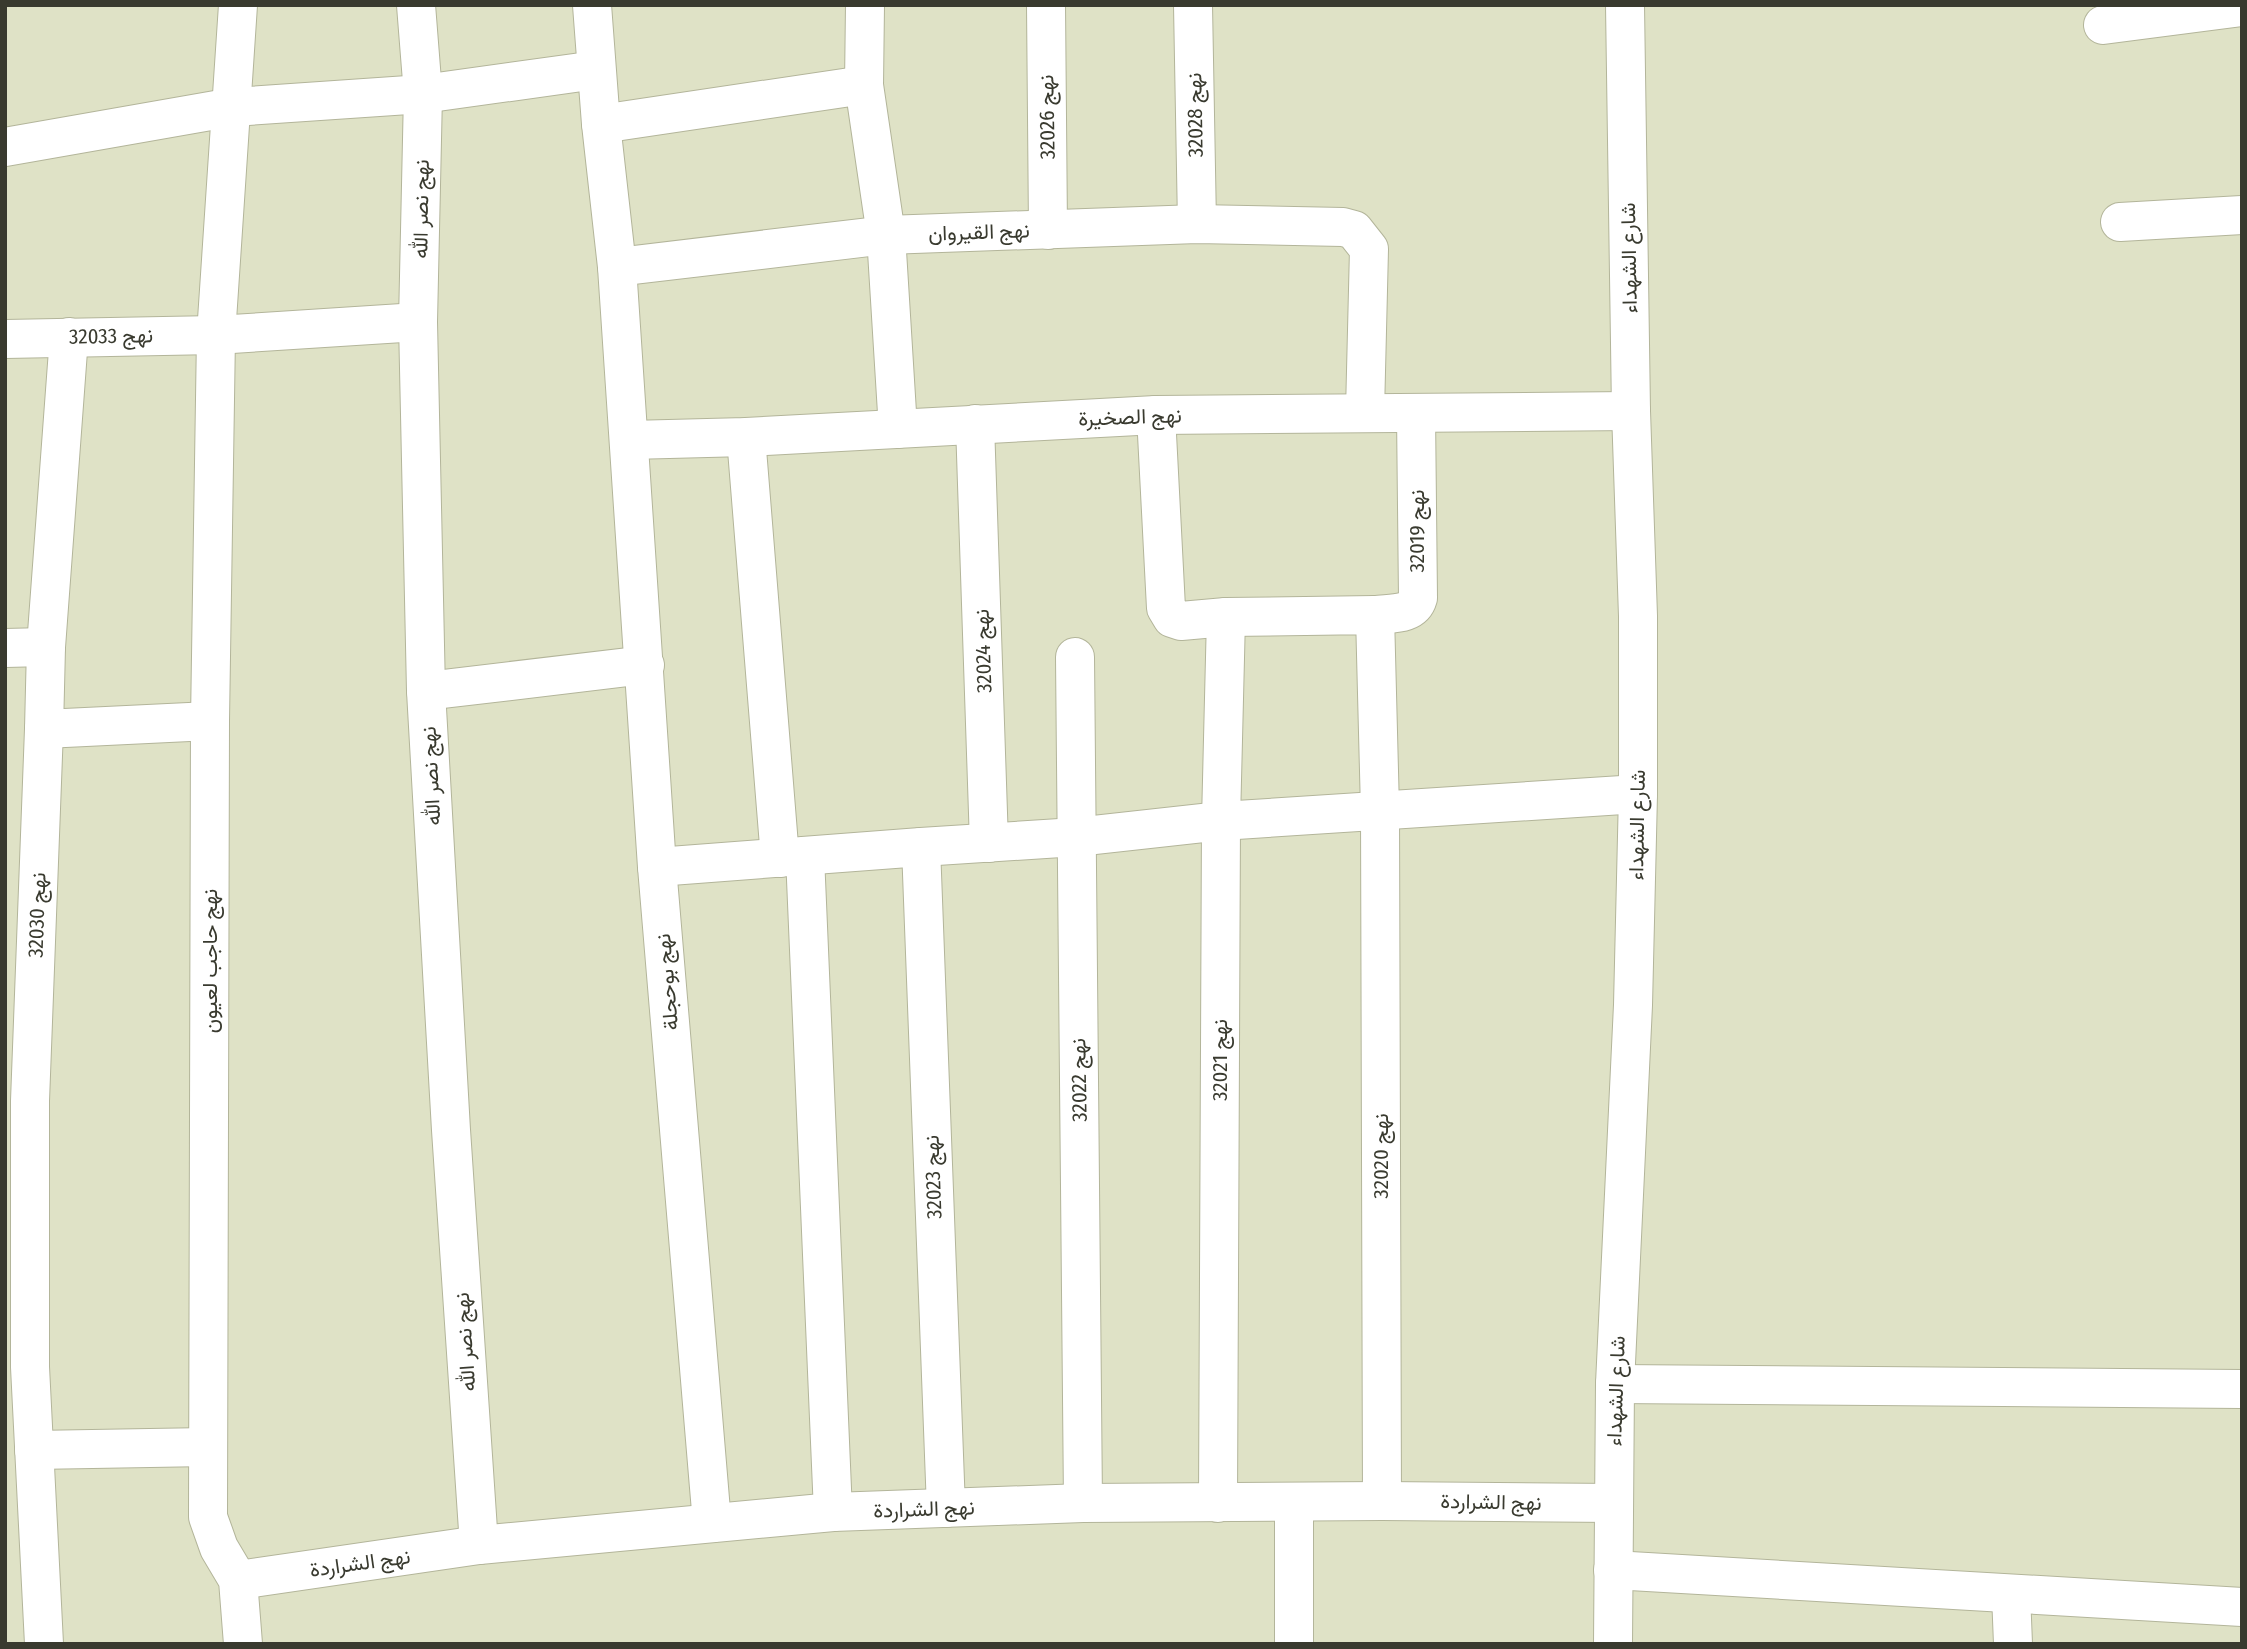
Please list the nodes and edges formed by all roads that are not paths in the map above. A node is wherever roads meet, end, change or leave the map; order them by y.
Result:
1 (238, 5) edge
2 (416, 5) edge
3 (592, 5) edge
4 (866, 5) edge
5 (1046, 5) edge
6 (1193, 5) edge
7 (1625, 5) edge
8 (2242, 7) edge
9 (2103, 25) dead end
10 (596, 70) junction
11 (864, 85) junction
12 (423, 94) junction
13 (233, 107) junction
14 (601, 124) junction
15 (5, 147) edge
16 (2242, 215) edge
17 (2120, 222) dead end
18 (1197, 224) junction
19 (1048, 230) junction
20 (886, 235) junction
21 (617, 267) junction
22 (418, 322) junction
23 (216, 335) junction
24 (69, 337) junction
25 (5, 339) edge
26 (1632, 411) junction
27 (1365, 412) junction
28 (1416, 414) junction
29 (1156, 415) junction
30 (898, 429) junction
31 (746, 437) junction
32 (630, 440) junction
33 (976, 442) junction
34 (1375, 615) junction
35 (1226, 617) junction
36 (46, 647) junction
37 (5, 648) edge
38 (1075, 657) dead end
39 (645, 666) junction
40 (426, 691) junction
41 (210, 721) junction
42 (44, 729) junction
43 (1638, 794) junction
44 (1380, 810) junction
45 (1221, 821) junction
46 (1076, 838) junction
47 (989, 843) junction
48 (921, 846) junction
49 (792, 857) junction
50 (657, 867) junction
51 (1615, 1384) junction
52 (2242, 1389) edge
53 (208, 1447) junction
54 (34, 1450) junction
55 (1382, 1501) junction
56 (1083, 1503) junction
57 (1219, 1503) junction
58 (1294, 1503) junction
59 (1614, 1503) junction
60 (946, 1508) junction
61 (834, 1512) junction
62 (712, 1523) junction
63 (479, 1545) junction
64 (1613, 1570) junction
65 (238, 1580) junction
66 (2011, 1594) junction
67 (2242, 1607) edge
68 (44, 1644) edge
69 (243, 1644) edge
70 (1294, 1644) edge
71 (1613, 1644) edge
72 (2013, 1644) edge

1 - 13 street, نهج حاجب لعيون
2 - 12 street, نهج نصر الله
3 - 10 street, نهج بوحجلة
4 - 11 street
5 - 19 street, نهج 32026
6 - 18 street, نهج 32028
7 - 26 street, شارع الشهداء
8 - 9 street
10 - 12 street
10 - 14 street, نهج بوحجلة
11 - 14 street
11 - 20 street
12 - 13 street
12 - 22 street, نهج نصر الله
13 - 15 street
13 - 23 street, نهج حاجب لعيون
14 - 21 street, نهج بوحجلة
16 - 17 street
18 - 19 street, نهج القيروان
18 - 27 street, نهج القيروان
19 - 20 street, نهج القيروان
20 - 21 street, نهج القيروان
20 - 30 street
21 - 32 street, نهج بوحجلة
22 - 23 street, نهج 32033
22 - 40 street, نهج نصر الله
23 - 24 street, نهج 32033
23 - 41 street, نهج حاجب لعيون
24 - 25 street, نهج 32033
24 - 36 street, نهج 32030
26 - 28 street, نهج الصخيرة
26 - 43 street, شارع الشهداء
27 - 28 street, نهج الصخيرة
27 - 29 street, نهج الصخيرة
28 - 34 street, نهج 32019
29 - 33 street, نهج الصخيرة
29 - 35 street, نهج 32019
30 - 31 street, نهج الصخيرة
30 - 33 street, نهج الصخيرة
31 - 32 street, نهج الصخيرة
31 - 49 street
32 - 39 street, نهج بوحجلة
33 - 47 street, نهج 32024
34 - 35 street, نهج 32019
34 - 44 street, نهج 32020
35 - 45 street, نهج 32021
36 - 37 street
36 - 42 street, نهج 32030
38 - 46 street, نهج 32022
39 - 40 street
39 - 50 street, نهج بوحجلة
40 - 63 street, نهج نصر الله
41 - 42 street
41 - 53 street, نهج حاجب لعيون
42 - 54 street, نهج 32030
43 - 44 street
43 - 51 street, شارع الشهداء
44 - 45 street
44 - 55 street, نهج 32020
45 - 46 street
45 - 57 street, نهج 32021
46 - 47 street
46 - 56 street, نهج 32022
47 - 48 street
48 - 49 street
48 - 60 street, نهج 32023
49 - 50 street
49 - 61 street
50 - 62 street, نهج بوحجلة
51 - 52 street
51 - 59 street, شارع الشهداء
53 - 54 street
53 - 65 street, نهج حاجب لعيون
54 - 68 street, نهج 32030
55 - 58 street, نهج الشراردة
55 - 59 street, نهج الشراردة
56 - 57 street, نهج الشراردة
56 - 60 street, نهج الشراردة
57 - 58 street, نهج الشراردة
58 - 70 street
59 - 64 street, شارع الشهداء
60 - 61 street, نهج الشراردة
61 - 62 street, نهج الشراردة
62 - 63 street, نهج الشراردة
63 - 65 street, نهج الشراردة
64 - 66 street
64 - 71 street, شارع الشهداء
65 - 69 street
66 - 67 street
66 - 72 street

